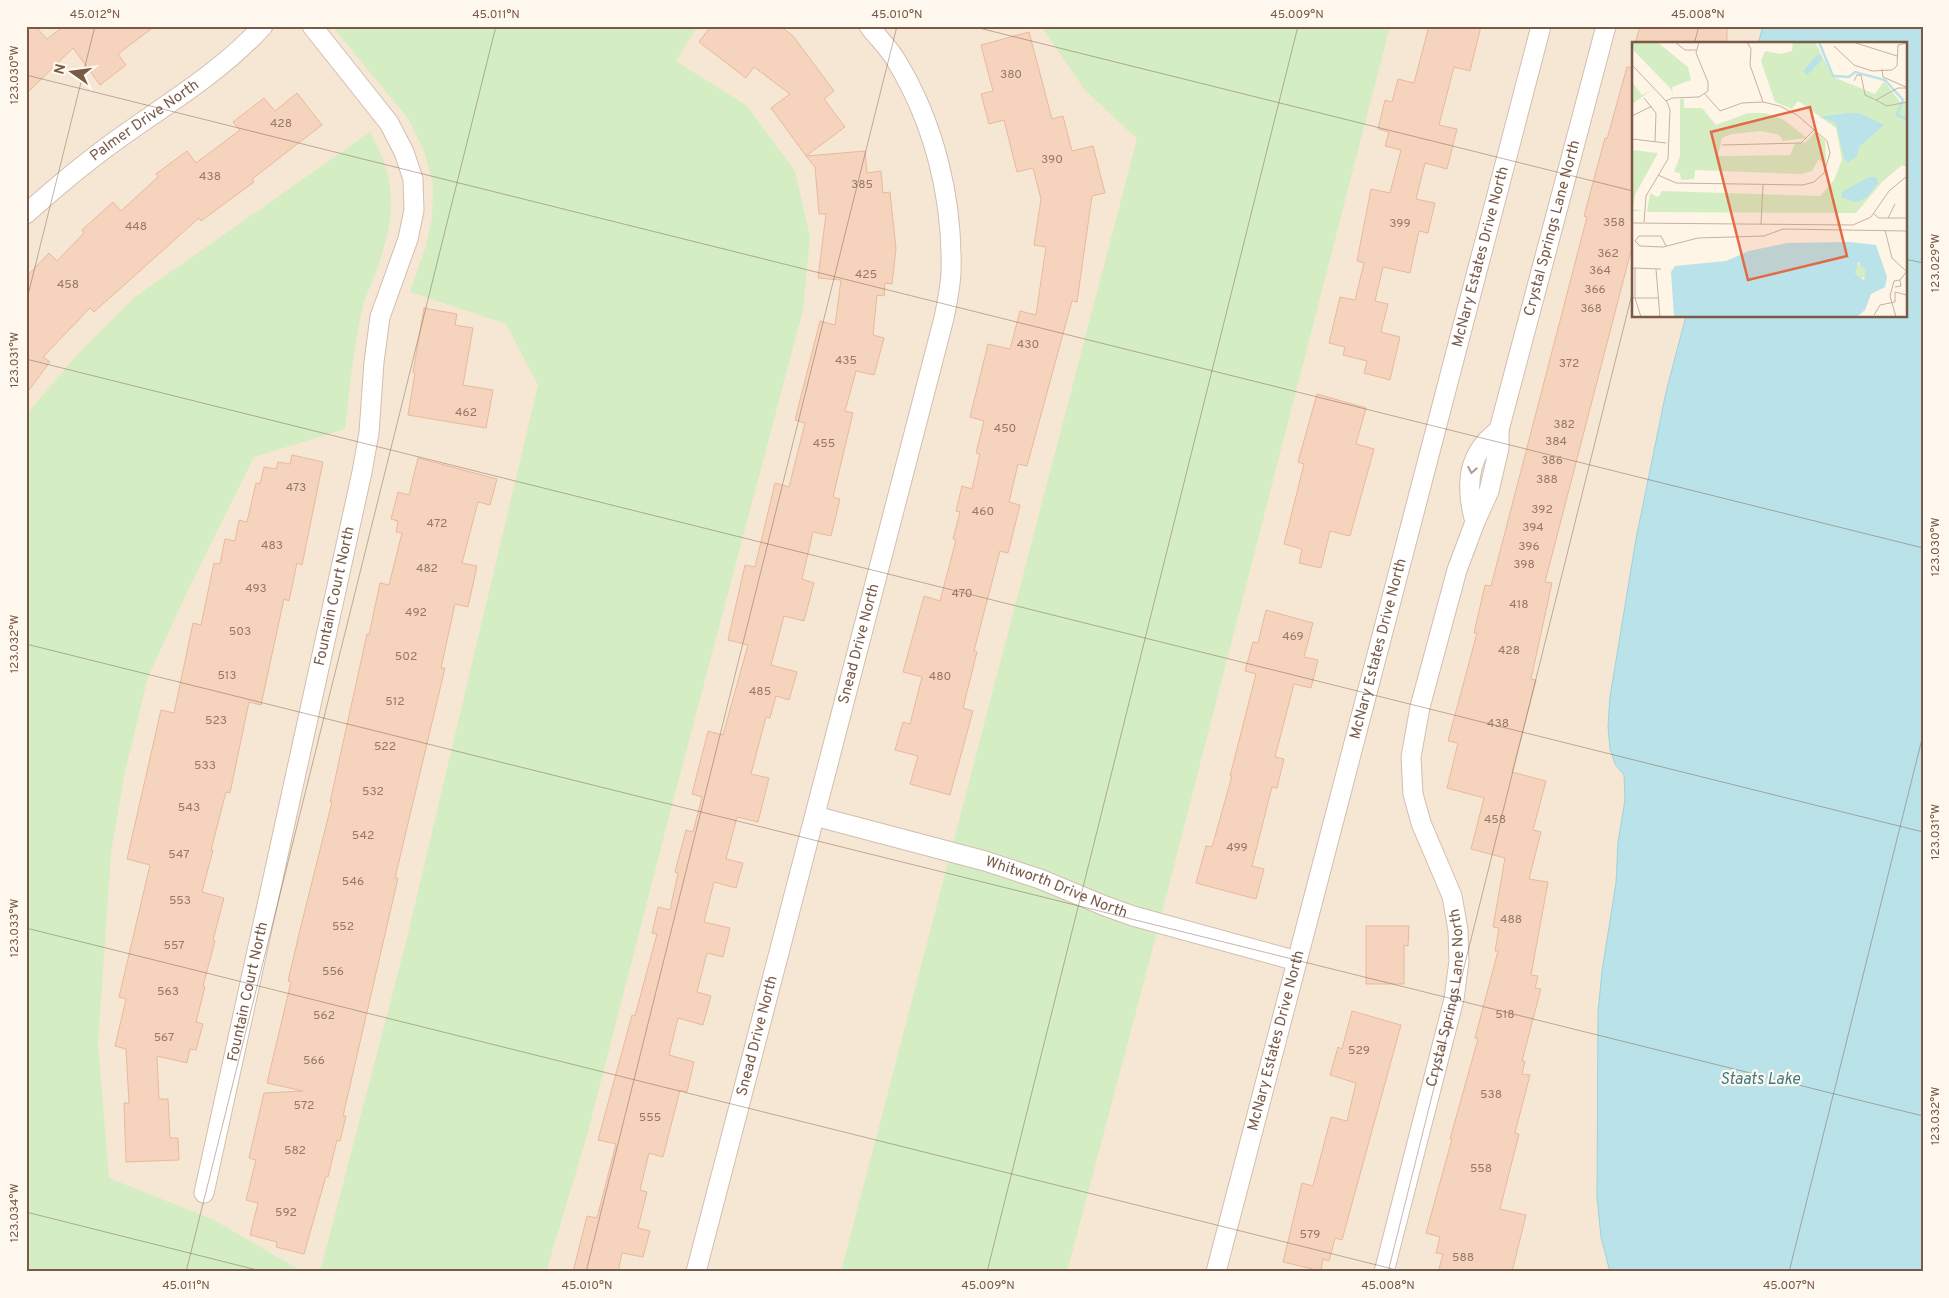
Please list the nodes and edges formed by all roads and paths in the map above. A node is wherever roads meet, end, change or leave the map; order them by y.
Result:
1 (263, 26) edge
2 (312, 26) edge
3 (869, 26) edge
4 (1541, 26) edge
5 (1606, 26) edge
6 (26, 214) edge
7 (815, 816) junction
8 (1297, 960) junction
9 (204, 1193) dead end
10 (696, 1272) edge
11 (1216, 1272) edge
12 (1384, 1272) edge

1 - 6 street, Palmer Drive North
2 - 9 street, Fountain Court North
3 - 7 street, Snead Drive North
4 - 8 street, McNary Estates Drive North
5 - 12 street, Crystal Springs Lane North
7 - 8 street, Whitworth Drive North
7 - 10 street, Snead Drive North
8 - 11 street, McNary Estates Drive North

